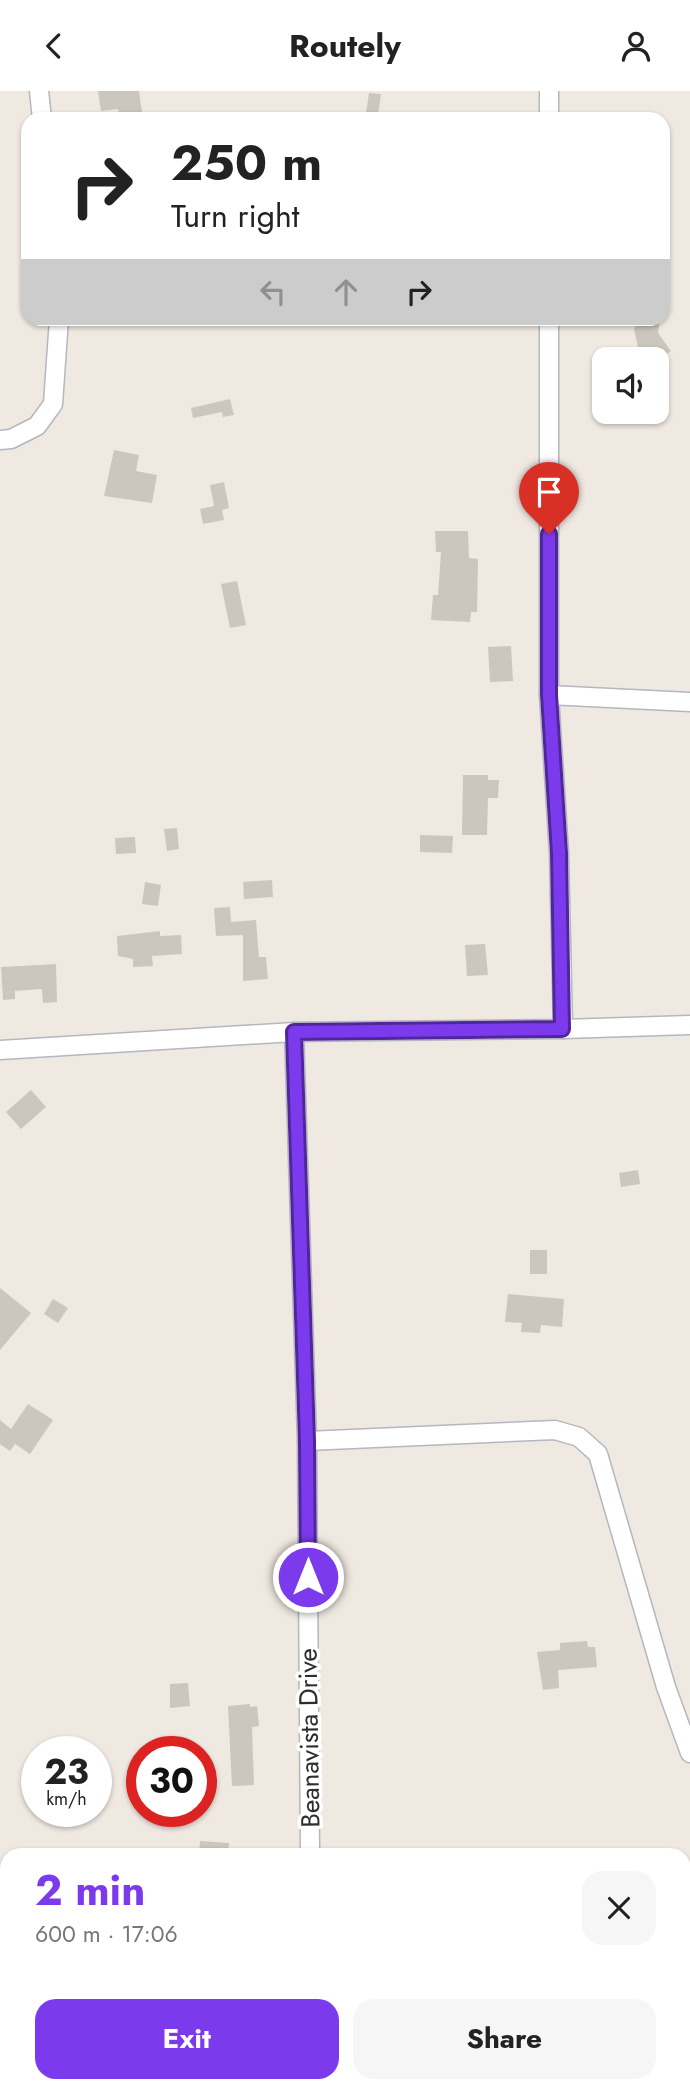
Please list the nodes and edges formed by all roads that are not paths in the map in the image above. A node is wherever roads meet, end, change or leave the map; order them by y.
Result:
1 (39, 91) edge
2 (549, 91) edge
3 (40, 112) edge
4 (549, 112) edge
5 (59, 326) edge
6 (549, 326) edge
7 (0, 440) edge
8 (549, 695) junction
9 (690, 702) edge
10 (690, 1025) edge
11 (562, 1029) junction
12 (294, 1032) junction
13 (0, 1051) edge
14 (307, 1441) junction
15 (690, 1753) edge
16 (310, 1848) edge

1 - 3 street
2 - 4 street
5 - 7 street
6 - 8 street
8 - 9 street
8 - 11 street
10 - 11 street
11 - 12 street
12 - 13 street
12 - 14 street, Beanavista Drive
14 - 15 street
14 - 16 street, Beanavista Drive

